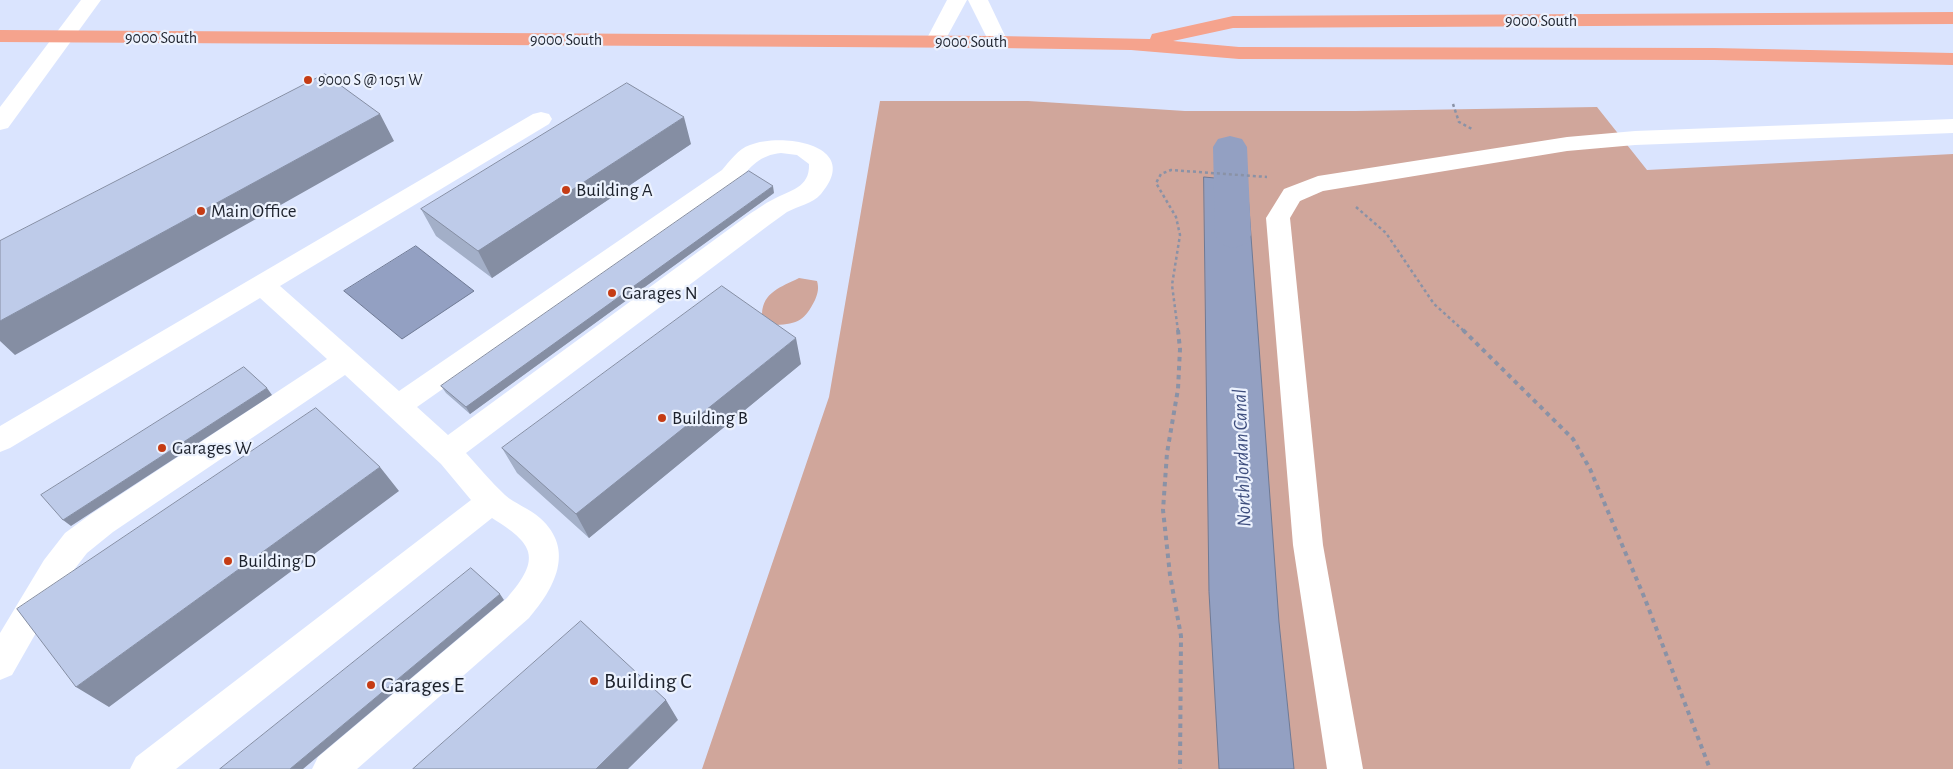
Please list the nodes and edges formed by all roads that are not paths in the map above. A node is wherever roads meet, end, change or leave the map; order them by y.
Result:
1 (91, 0) edge
2 (957, 0) edge
3 (978, 0) edge
4 (1953, 18) edge
5 (0, 36) edge
6 (63, 37) junction
7 (935, 42) junction
8 (998, 42) junction
9 (1131, 44) junction
10 (1953, 59) edge
11 (541, 119) dead end
12 (0, 123) edge
13 (1953, 126) edge
14 (262, 285) junction
15 (346, 361) junction
16 (396, 407) junction
17 (0, 440) edge
18 (447, 451) junction
19 (492, 501) junction
20 (0, 664) edge
21 (148, 769) edge
22 (330, 769) edge
23 (1345, 769) edge

1 - 6 street
2 - 7 street
3 - 8 street
4 - 9 main road, 9000 South
5 - 6 main road, 9000 South
6 - 7 main road, 9000 South
6 - 12 street
7 - 8 main road, 9000 South
8 - 9 main road, 9000 South
9 - 10 main road, 9000 South
11 - 14 street
13 - 23 street
14 - 15 street
14 - 17 street
15 - 16 street
15 - 20 street
16 - 18 street
16 - 18 street
18 - 19 street
19 - 21 street
19 - 22 street

